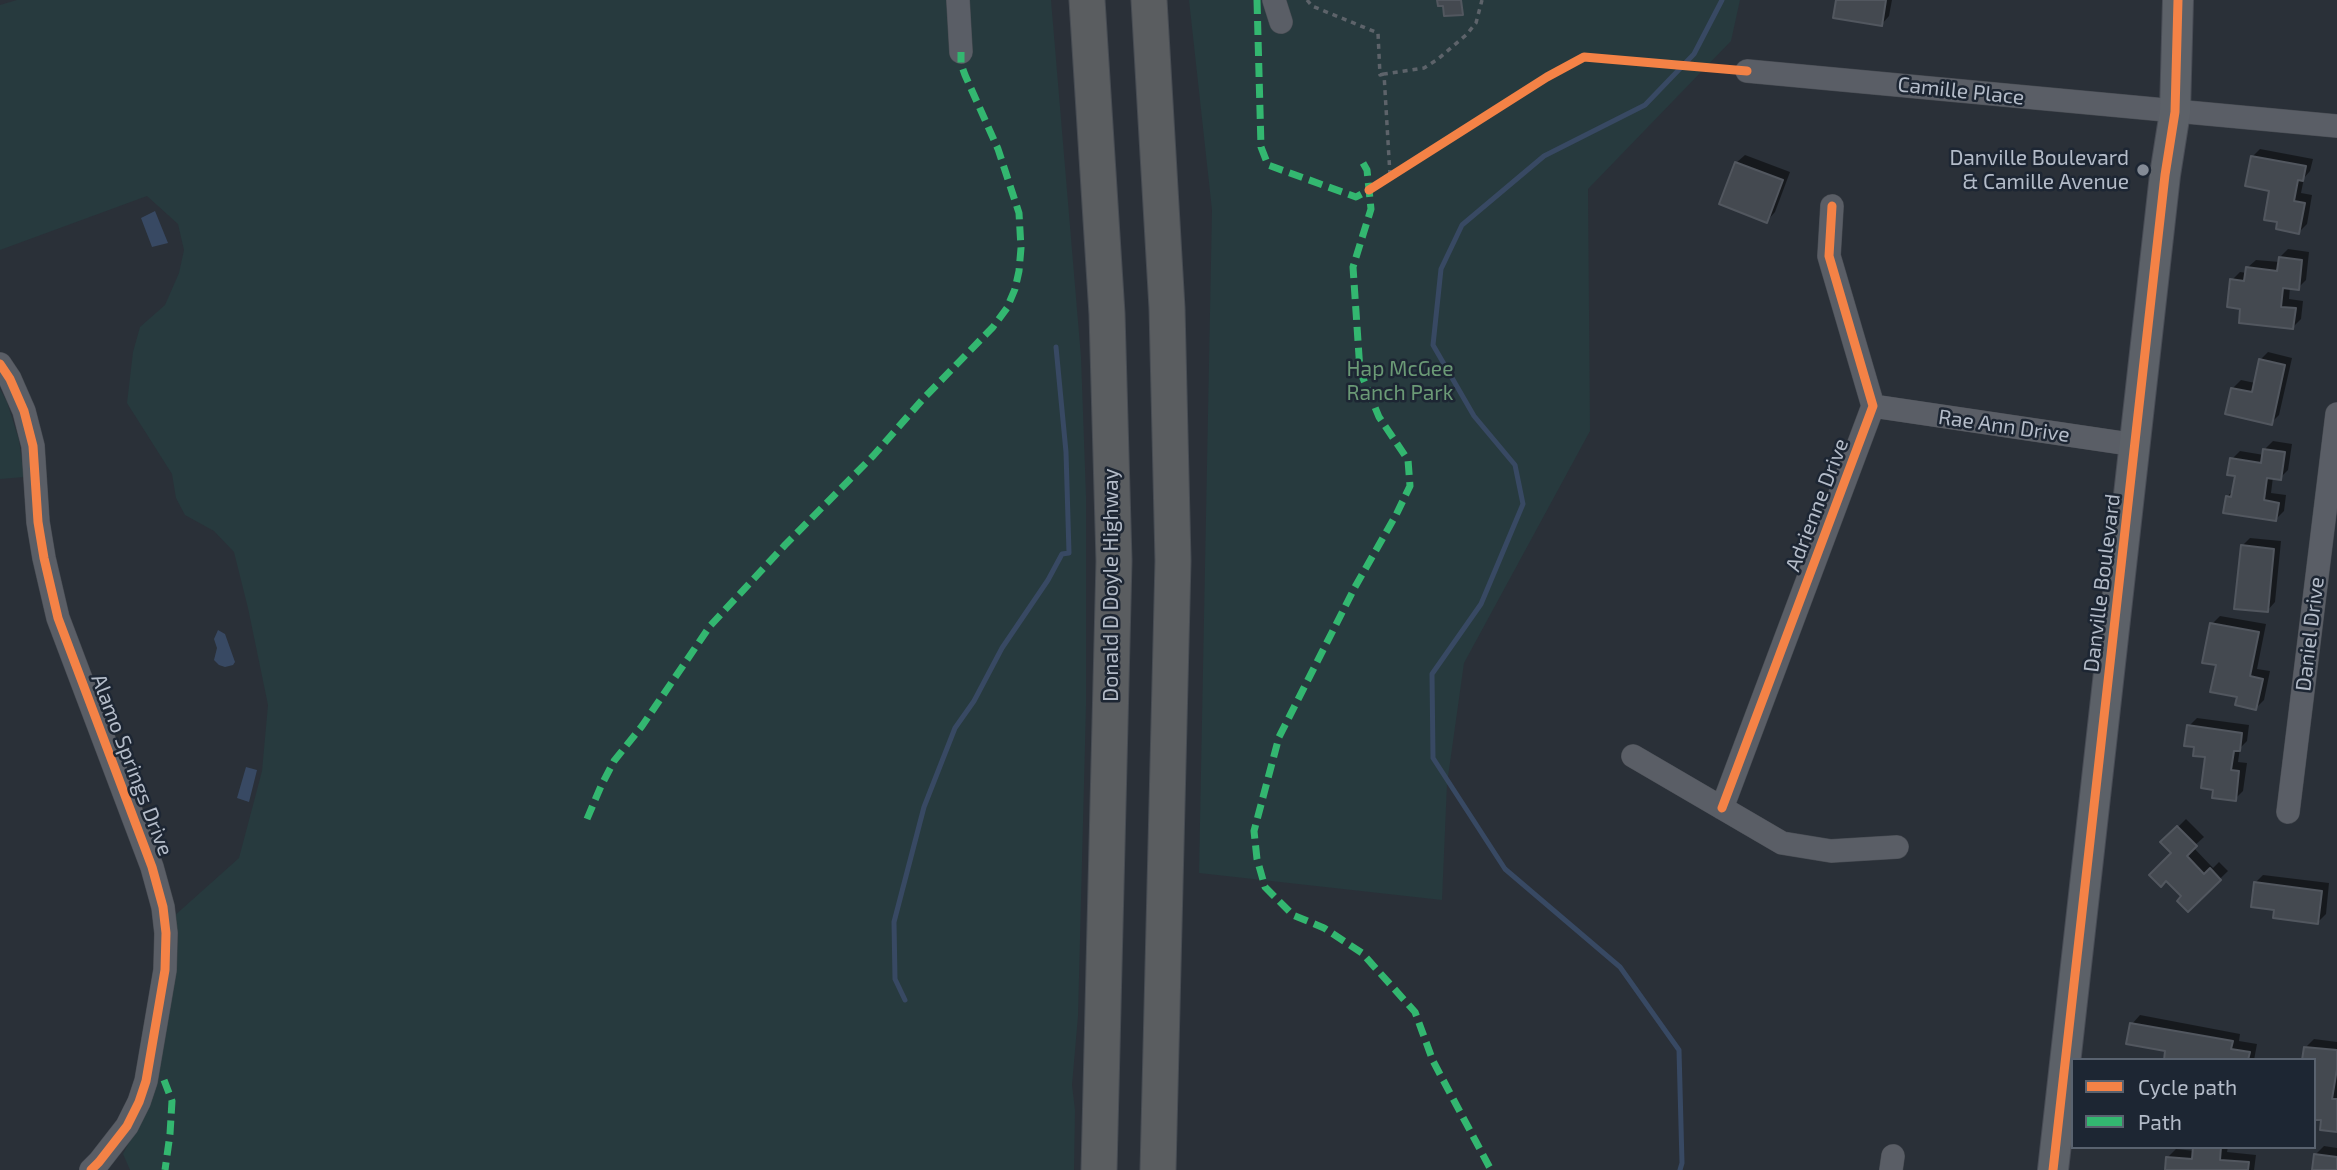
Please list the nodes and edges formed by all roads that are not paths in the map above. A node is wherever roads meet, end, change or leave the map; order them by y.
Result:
1 (958, 0) edge
2 (1087, 0) edge
3 (1149, 0) edge
4 (1274, 0) edge
5 (2178, 0) edge
6 (1281, 22) dead end
7 (961, 52) dead end
8 (1747, 71) dead end
9 (2175, 112) junction
10 (2337, 126) edge
11 (1832, 206) dead end
12 (0, 364) edge
13 (1873, 406) junction
14 (2337, 414) edge
15 (2136, 445) junction
16 (1633, 756) dead end
17 (1722, 808) junction
18 (2288, 812) dead end
19 (1897, 847) dead end
20 (91, 1170) edge
21 (1099, 1170) edge
22 (1158, 1170) edge
23 (2053, 1170) edge

1 - 7 street
2 - 21 highway, Donald D Doyle Highway
3 - 22 highway
4 - 6 street
5 - 9 main road, Danville Boulevard
8 - 9 street, Camille Place
9 - 10 street, Camille Place
9 - 15 main road, Danville Boulevard
11 - 13 street
12 - 20 street, Alamo Springs Drive
13 - 15 street, Rae Ann Drive
13 - 17 street, Adrienne Drive
14 - 18 street, Daniel Drive
15 - 23 main road, Danville Boulevard
16 - 17 street
17 - 19 street

